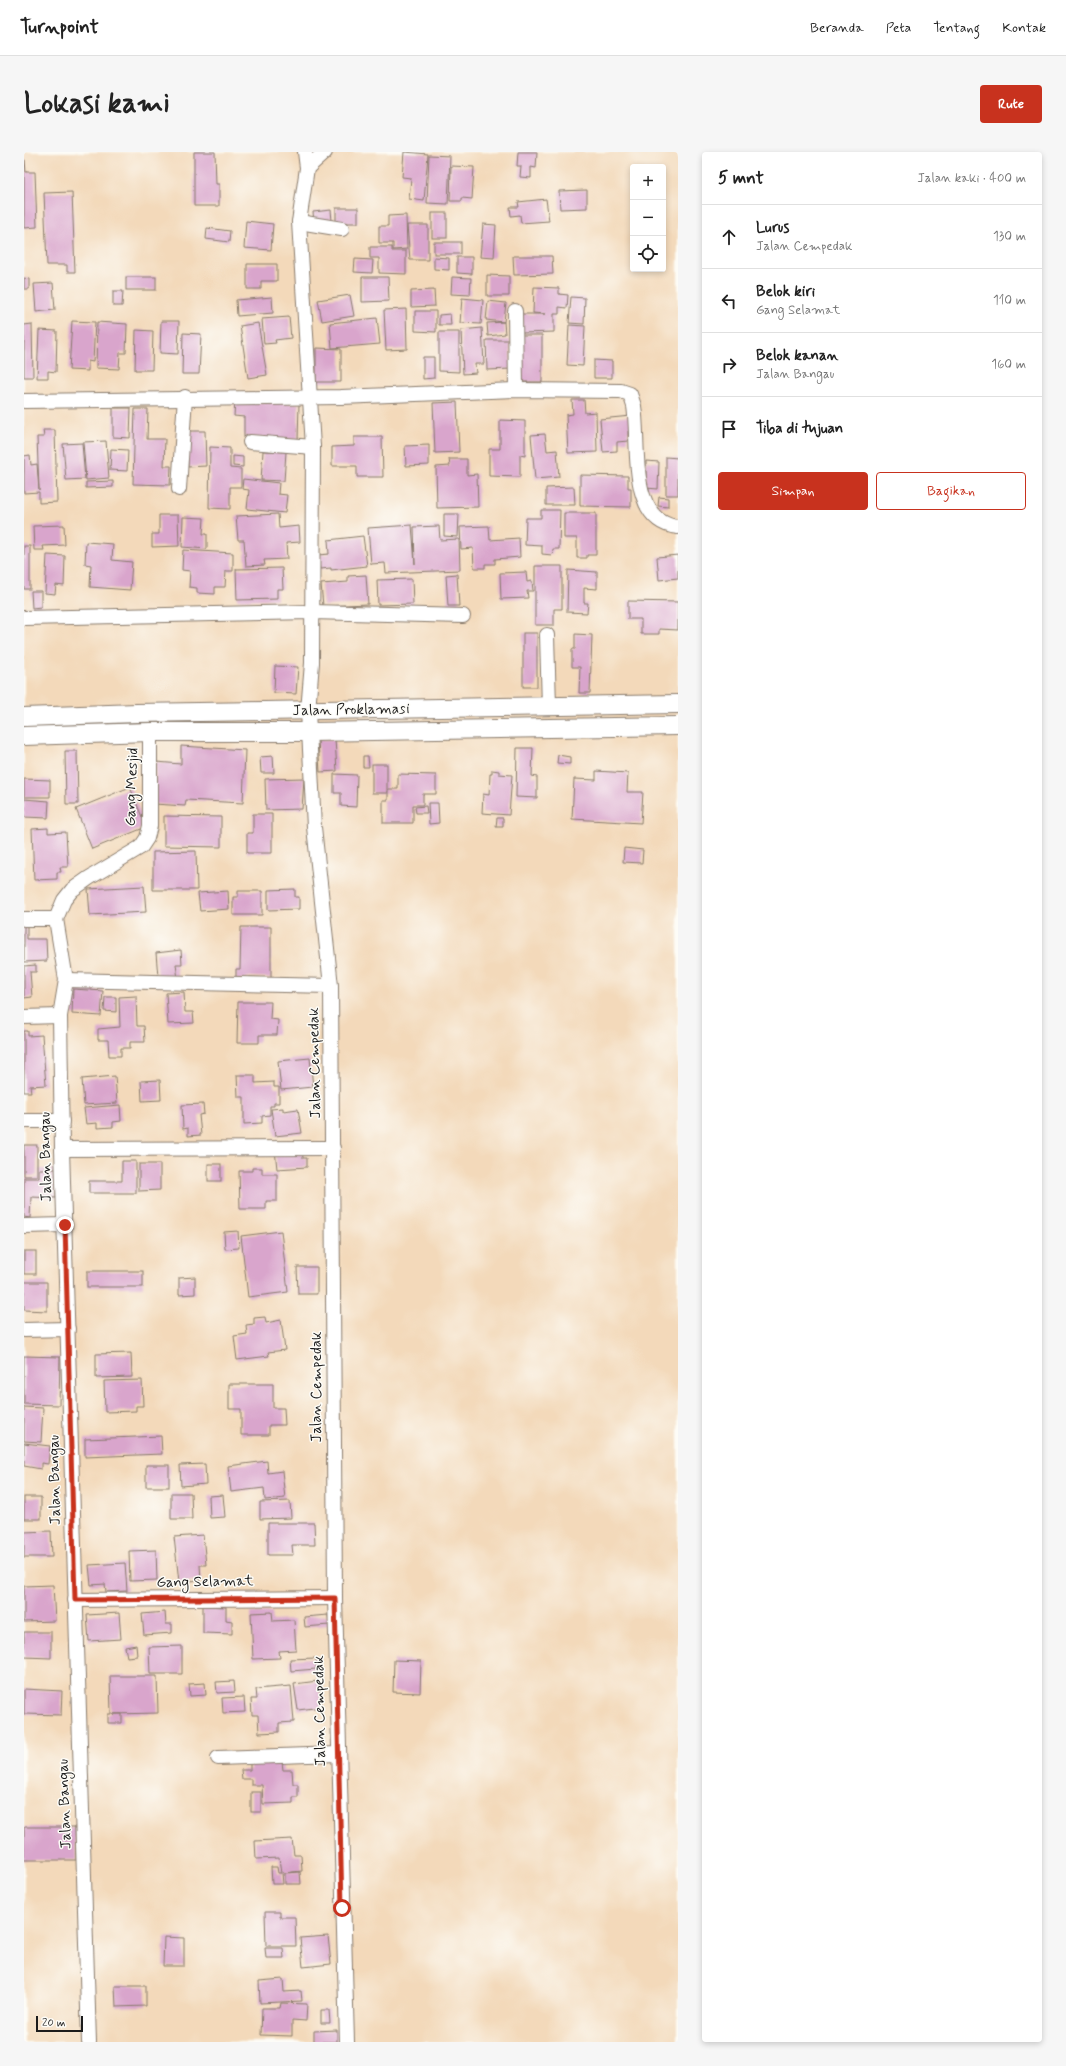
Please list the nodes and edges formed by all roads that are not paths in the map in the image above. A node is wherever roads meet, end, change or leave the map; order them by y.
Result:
1 (305, 152) edge
2 (325, 152) edge
3 (308, 168) junction
4 (298, 222) junction
5 (342, 229) dead end
6 (515, 311) dead end
7 (516, 390) junction
8 (308, 397) junction
9 (186, 398) junction
10 (24, 401) edge
11 (250, 442) dead end
12 (313, 447) junction
13 (179, 489) dead end
14 (678, 527) edge
15 (312, 612) junction
16 (463, 616) dead end
17 (24, 618) edge
18 (548, 635) dead end
19 (678, 704) edge
20 (549, 707) junction
21 (308, 711) junction
22 (24, 717) edge
23 (678, 726) edge
24 (150, 732) junction
25 (310, 732) junction
26 (24, 736) edge
27 (24, 919) edge
28 (56, 919) junction
29 (66, 980) junction
30 (331, 986) junction
31 (60, 1016) junction
32 (24, 1017) edge
33 (62, 1121) junction
34 (24, 1122) edge
35 (333, 1148) junction
36 (62, 1149) junction
37 (65, 1225) junction
38 (24, 1226) edge
39 (68, 1329) junction
40 (24, 1330) edge
41 (335, 1598) junction
42 (75, 1600) junction
43 (338, 1754) junction
44 (218, 1758) dead end
45 (89, 2042) edge
46 (347, 2042) edge

1 - 3 street
2 - 3 street
3 - 4 street, Jalan Cempedak
4 - 5 street
4 - 8 street, Jalan Cempedak
6 - 7 street
7 - 8 street
7 - 14 street
8 - 9 street
8 - 12 street, Jalan Cempedak
9 - 10 street
9 - 13 street
11 - 12 street
12 - 15 street, Jalan Cempedak
15 - 16 street
15 - 17 street
15 - 21 street, Jalan Cempedak
18 - 20 street
19 - 20 street, Jalan Proklamasi
20 - 21 street, Jalan Proklamasi
21 - 22 street, Jalan Proklamasi
21 - 25 street, Jalan Cempedak
23 - 25 street, Jalan Proklamasi
24 - 25 street, Jalan Proklamasi
24 - 26 street, Jalan Proklamasi
24 - 28 street, Gang Mesjid
25 - 30 street, Jalan Cempedak
27 - 28 street
28 - 29 street, Jalan Bangau
29 - 30 street
29 - 31 street, Jalan Bangau
30 - 35 street, Jalan Cempedak
31 - 32 street
31 - 33 street, Jalan Bangau
33 - 34 street
33 - 36 street, Jalan Bangau
35 - 36 street
35 - 41 street, Jalan Cempedak
36 - 37 street, Jalan Bangau
37 - 38 street
37 - 39 street, Jalan Bangau
39 - 40 street
39 - 42 street, Jalan Bangau
41 - 42 street, Gang Selamat
41 - 43 street, Jalan Cempedak
42 - 45 street, Jalan Bangau
43 - 44 street
43 - 46 street, Jalan Cempedak

